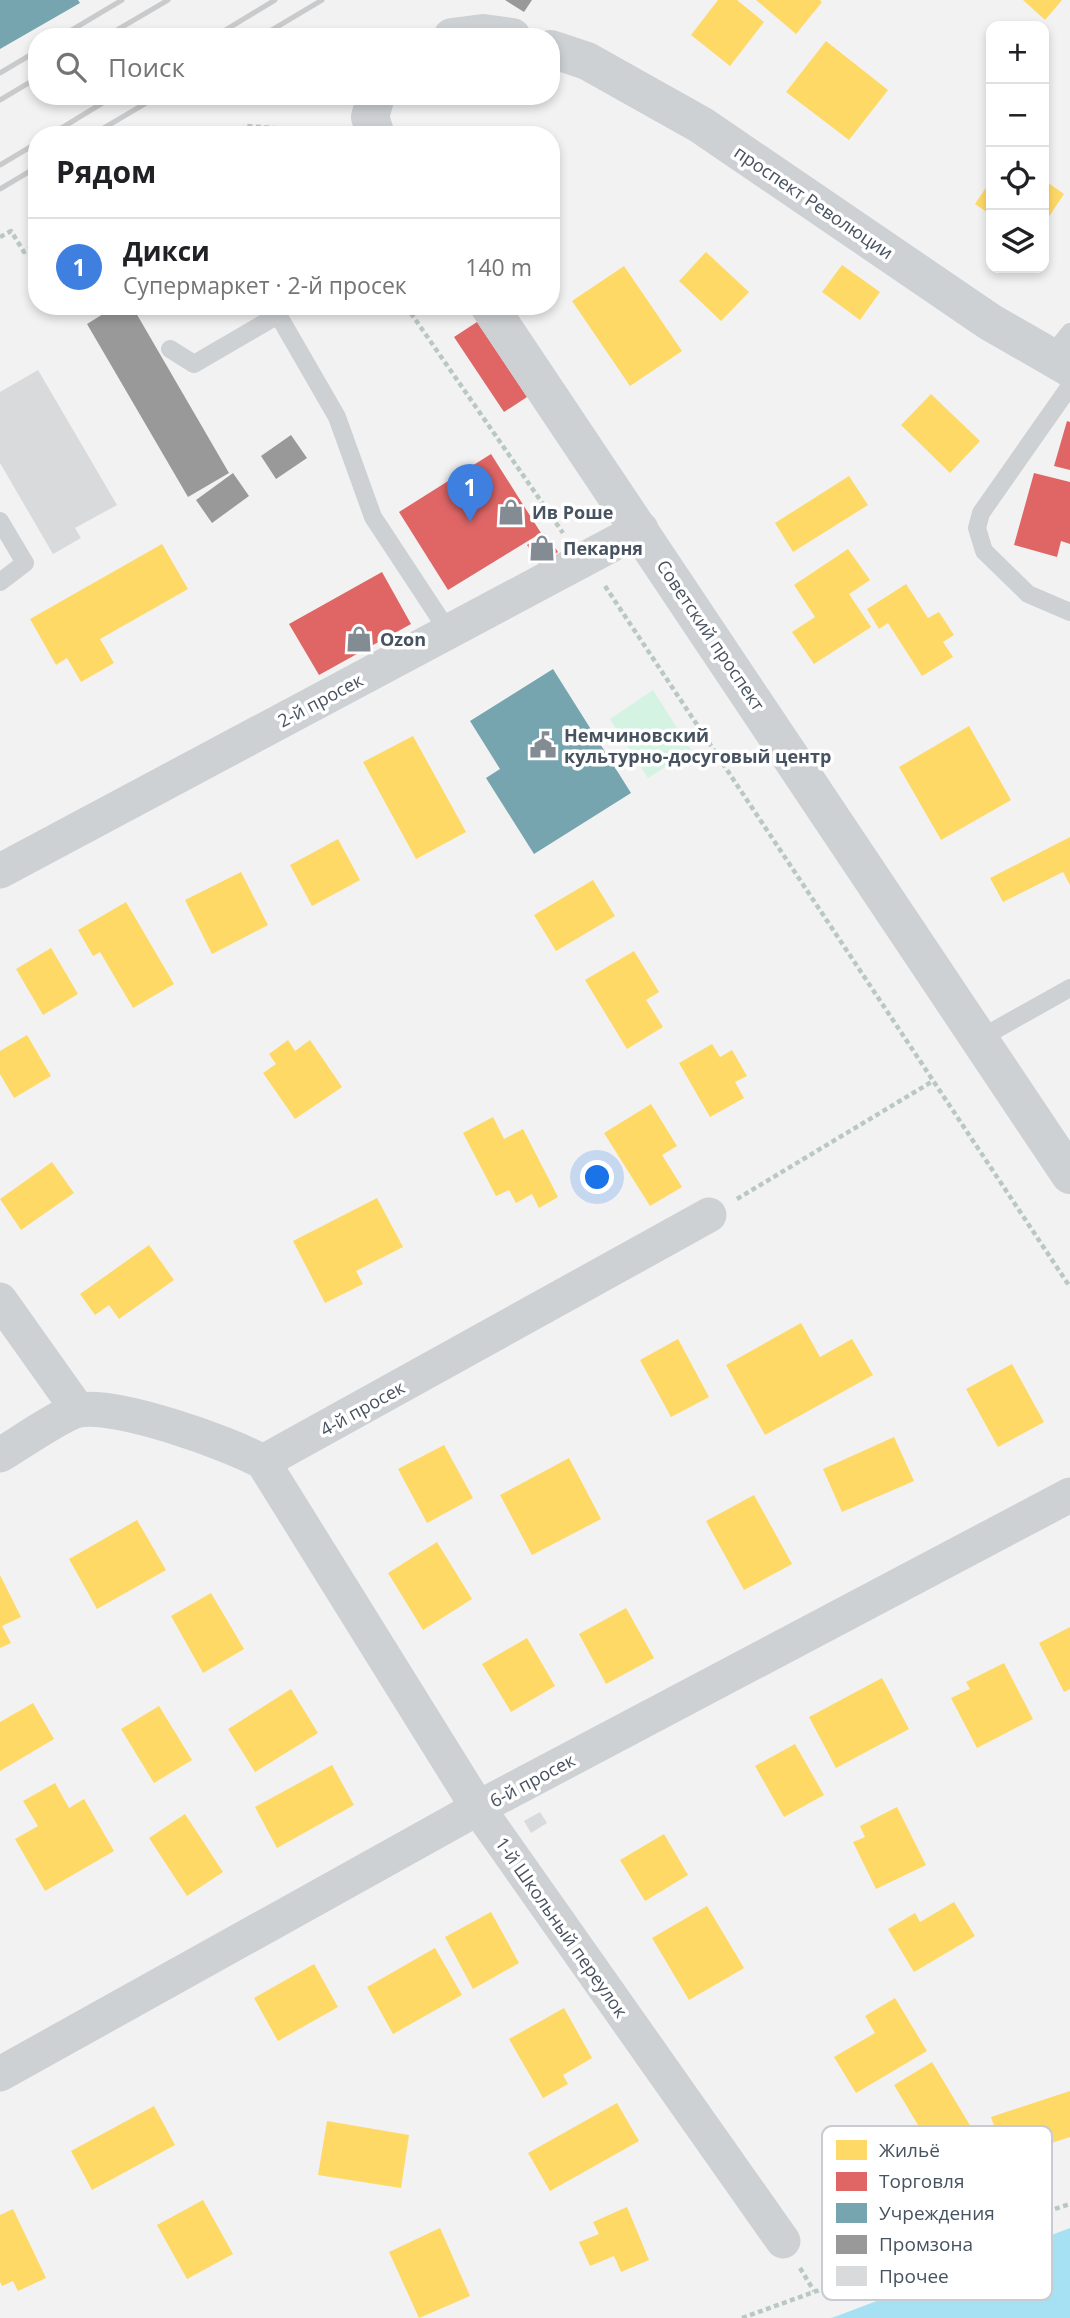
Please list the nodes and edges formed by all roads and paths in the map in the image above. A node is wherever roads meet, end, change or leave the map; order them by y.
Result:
1 (560, 52) edge
2 (367, 121) edge
3 (314, 126) edge
4 (0, 237) edge
5 (28, 250) edge
6 (268, 315) edge
7 (278, 315) edge
8 (412, 315) edge
9 (495, 315) edge
10 (170, 349) dead end
11 (1065, 361) edge
12 (0, 521) edge
13 (641, 530) junction
14 (583, 561) junction
15 (0, 582) edge
16 (1070, 612) edge
17 (448, 631) junction
18 (0, 871) edge
19 (1070, 988) edge
20 (979, 1039) junction
21 (933, 1081) junction
22 (1070, 1175) edge
23 (709, 1215) joint
24 (1070, 1287) edge
25 (0, 1300) edge
26 (78, 1410) junction
27 (0, 1455) edge
28 (263, 1462) junction
29 (1070, 1495) edge
30 (478, 1808) junction
31 (0, 2074) edge
32 (1070, 2204) edge
33 (1052, 2210) edge
34 (783, 2242) dead end
35 (822, 2289) edge
36 (742, 2318) edge

1 - 11 street, проспект Революции
2 - 3 path
4 - 5 path
6 - 10 lane
7 - 17 lane
8 - 14 path
9 - 13 street, Советский проспект
11 - 16 lane
12 - 15 lane
13 - 14 street, 2-й просек
13 - 20 street, Советский проспект
14 - 17 street, 2-й просек
14 - 21 path
17 - 18 street, 2-й просек
19 - 20 lane
20 - 22 street, Советский проспект
21 - 23 path
21 - 24 path
23 - 28 street, 4-й просек
25 - 26 street
26 - 27 street
26 - 28 street
28 - 30 street, 1-й Школьный переулок
29 - 30 street, 6-й просек
30 - 31 street, 6-й просек
30 - 34 street, 1-й Школьный переулок
32 - 33 path
35 - 36 path

